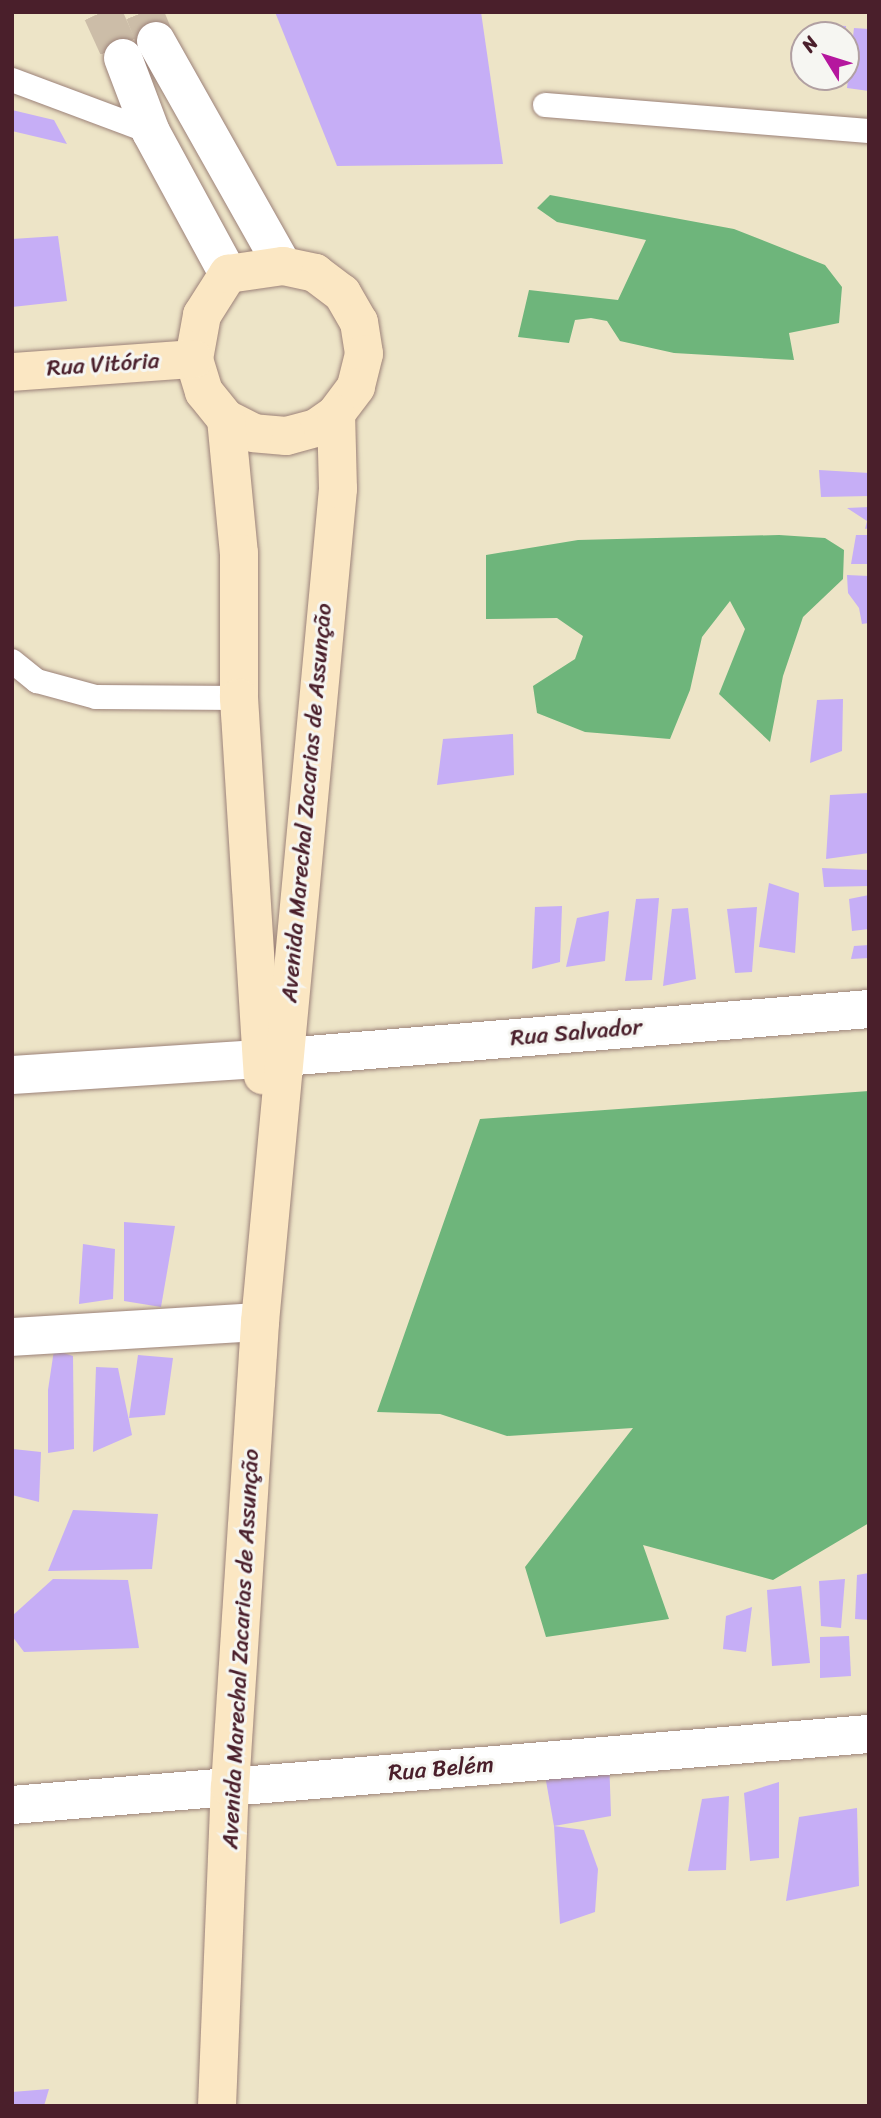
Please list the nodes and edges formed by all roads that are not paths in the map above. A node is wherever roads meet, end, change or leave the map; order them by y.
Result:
1 (156, 41) tunnel mouth
2 (123, 58) tunnel mouth
3 (12, 80) edge
4 (545, 105) dead end
5 (869, 131) edge
6 (151, 132) junction
7 (283, 266) junction
8 (228, 274) junction
9 (194, 359) junction
10 (12, 372) edge
11 (336, 414) junction
12 (226, 418) junction
13 (12, 661) edge
14 (239, 698) junction
15 (869, 1009) edge
16 (273, 1058) junction
17 (12, 1075) edge
18 (260, 1322) junction
19 (12, 1337) edge
20 (869, 1734) edge
21 (230, 1787) junction
22 (12, 1805) edge
23 (217, 2106) edge

1 - 7 street
2 - 6 street
3 - 6 lane
4 - 5 lane
6 - 8 street
7 - 8 main road
7 - 11 main road
8 - 9 main road
9 - 10 main road, Rua Vitória
9 - 12 main road
11 - 12 main road
11 - 16 main road, Avenida Marechal Zacarias de Assunção
12 - 14 main road, Avenida Marechal Zacarias de Assunção
13 - 14 lane
14 - 16 main road, Avenida Marechal Zacarias de Assunção
15 - 16 street, Rua Salvador
16 - 17 street, Rua Salvador
16 - 18 main road, Avenida Marechal Zacarias de Assunção
18 - 19 street
18 - 21 main road, Avenida Marechal Zacarias de Assunção
20 - 21 street, Rua Belém
21 - 22 street, Rua Belém
21 - 23 main road, Avenida Marechal Zacarias de Assunção

